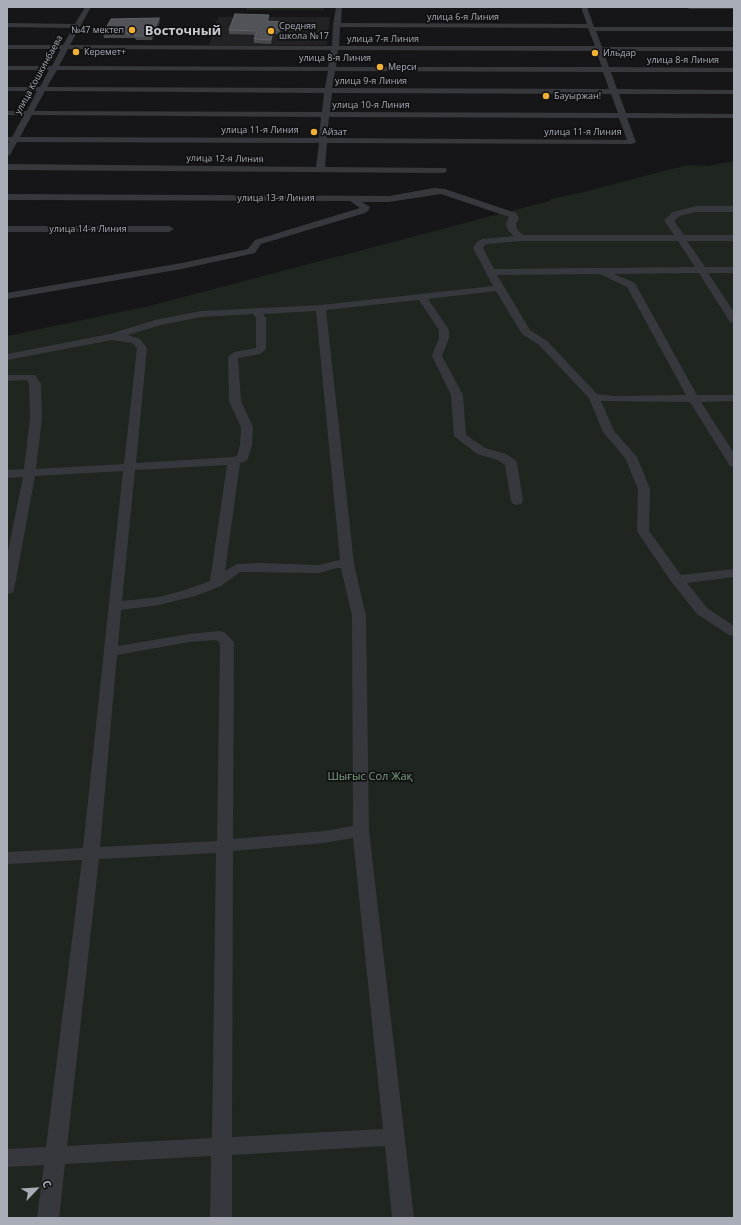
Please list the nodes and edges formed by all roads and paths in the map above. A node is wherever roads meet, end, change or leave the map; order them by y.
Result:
1 (88, 7) edge
2 (338, 7) edge
3 (584, 7) edge
4 (689, 7) edge
5 (734, 7) edge
6 (7, 25) edge
7 (336, 25) junction
8 (78, 26) junction
9 (591, 27) junction
10 (734, 29) edge
11 (7, 47) edge
12 (66, 47) junction
13 (335, 48) junction
14 (599, 49) junction
15 (734, 49) edge
16 (7, 68) edge
17 (54, 68) junction
18 (331, 68) junction
19 (606, 69) junction
20 (734, 70) edge
21 (7, 90) edge
22 (42, 90) junction
23 (328, 91) junction
24 (614, 92) junction
25 (734, 92) edge
26 (7, 113) edge
27 (29, 113) junction
28 (326, 115) junction
29 (623, 116) junction
30 (734, 116) edge
31 (11, 139) edge
32 (324, 141) junction
33 (7, 153) edge
34 (7, 167) edge
35 (320, 170) junction
36 (443, 170) dead end
37 (7, 197) edge
38 (352, 199) junction
39 (734, 209) edge
40 (7, 229) edge
41 (169, 229) dead end
42 (521, 238) junction
43 (681, 238) junction
44 (734, 238) edge
45 (702, 270) junction
46 (734, 270) edge
47 (598, 271) junction
48 (492, 272) junction
49 (499, 288) junction
50 (7, 296) edge
51 (422, 297) junction
52 (321, 308) junction
53 (256, 311) junction
54 (734, 320) edge
55 (112, 337) junction
56 (7, 357) edge
57 (7, 378) edge
58 (594, 397) junction
59 (693, 398) junction
60 (734, 398) edge
61 (234, 461) junction
62 (734, 463) edge
63 (129, 467) junction
64 (30, 472) junction
65 (7, 474) edge
66 (517, 501) dead end
67 (347, 564) junction
68 (734, 573) edge
69 (677, 580) junction
70 (216, 583) junction
71 (7, 590) edge
72 (115, 606) junction
73 (734, 632) edge
74 (110, 652) junction
75 (362, 831) junction
76 (226, 846) junction
77 (91, 855) junction
78 (7, 858) edge
79 (394, 1137) junction
80 (222, 1146) junction
81 (55, 1155) junction
82 (7, 1158) edge
83 (48, 1218) edge
84 (221, 1218) edge
85 (403, 1218) edge

1 - 8 street, улица Кошкинбаева
2 - 7 street
3 - 9 street
4 - 5 street
6 - 8 street
7 - 9 street, улица 6-я Линия
7 - 13 street
8 - 12 street, улица Кошкинбаева
9 - 10 street, улица 6-я Линия
9 - 14 street
11 - 12 street, улица 7-я Линия
12 - 13 street, улица 7-я Линия
12 - 17 street, улица Кошкинбаева
13 - 14 street, улица 7-я Линия
13 - 18 street
14 - 15 street, улица 7-я Линия
14 - 19 street
16 - 17 street, улица 8-я Линия
17 - 18 street, улица 8-я Линия
17 - 22 street, улица Кошкинбаева
18 - 19 street, улица 8-я Линия
18 - 23 street
19 - 20 street, улица 8-я Линия
19 - 24 street
21 - 22 street, улица 9-я Линия
22 - 23 street, улица 9-я Линия
22 - 27 street, улица Кошкинбаева
23 - 24 street, улица 9-я Линия
23 - 28 street
24 - 25 street, улица 9-я Линия
24 - 29 street
26 - 27 street, улица 10-я Линия
27 - 28 street, улица 10-я Линия
27 - 31 street, улица Кошкинбаева
28 - 29 street, улица 10-я Линия
28 - 32 street
29 - 30 street, улица 10-я Линия
29 - 32 street, улица 11-я Линия
31 - 32 street, улица 11-я Линия
31 - 33 street, улица Кошкинбаева
32 - 35 street
34 - 35 street, улица 12-я Линия
35 - 36 street, улица 12-я Линия
37 - 38 street, улица 13-я Линия
38 - 42 street, улица 13-я Линия
38 - 50 street
39 - 43 street
40 - 41 street, улица 14-я Линия
42 - 43 street
42 - 48 street
43 - 44 street
43 - 45 street
45 - 46 street
45 - 47 street
45 - 54 street
47 - 48 street
47 - 59 street
48 - 49 street
49 - 51 street
49 - 58 street
51 - 52 street
51 - 66 street
52 - 53 street
52 - 67 street
53 - 55 street
53 - 61 street
55 - 56 street
55 - 63 street
57 - 64 street
58 - 59 street
58 - 69 street
59 - 60 street
59 - 62 street
61 - 63 street
61 - 70 street
63 - 64 street
63 - 72 street
64 - 65 street
64 - 71 street
67 - 70 street
67 - 75 street
68 - 69 street
69 - 73 street
70 - 72 street
72 - 74 street
74 - 76 street
74 - 77 street
75 - 76 street
75 - 79 street
76 - 77 street
76 - 80 street
77 - 78 street
77 - 81 street
79 - 80 street
79 - 85 street
80 - 81 street
80 - 84 street
81 - 82 street
81 - 83 street

